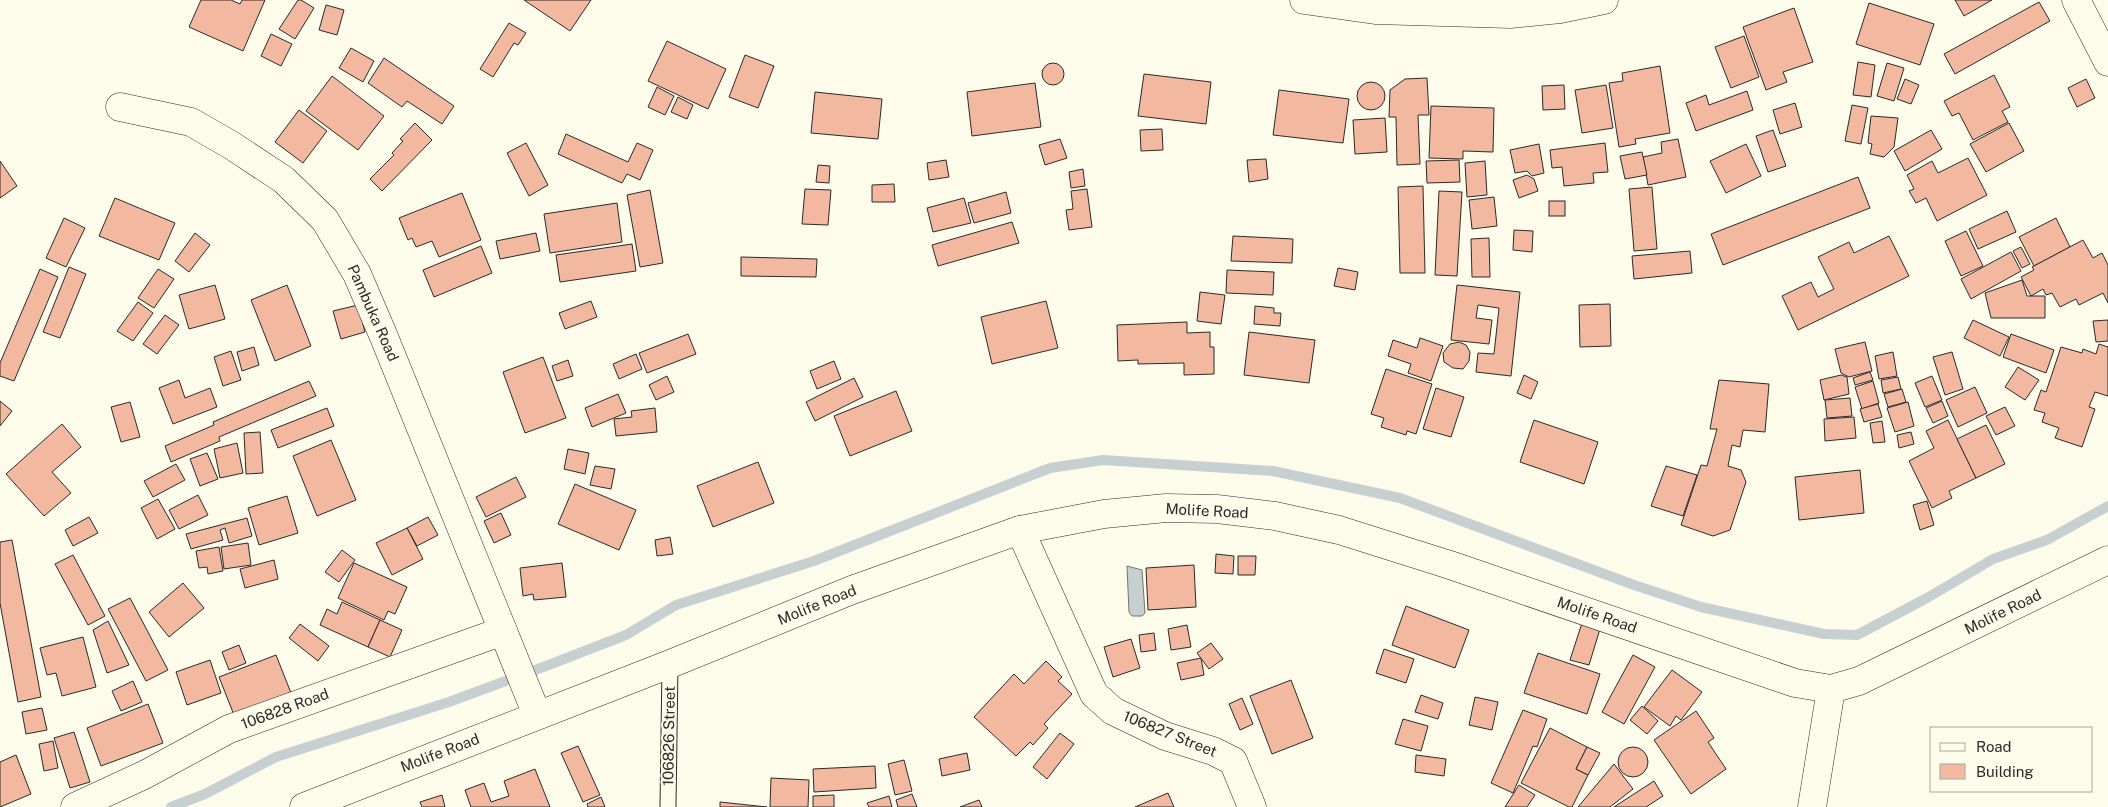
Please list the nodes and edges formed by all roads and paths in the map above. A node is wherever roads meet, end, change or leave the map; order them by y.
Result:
1 (1304, 0) edge
2 (1604, 0) edge
3 (2076, 0) edge
4 (2108, 62) edge
5 (120, 107) dead end
6 (1020, 530) junction
7 (2108, 560) edge
8 (507, 640) junction
9 (670, 664) junction
10 (1831, 689) junction
11 (534, 709) junction
12 (75, 807) edge
13 (304, 807) edge
14 (668, 807) edge
15 (1252, 807) edge
16 (1812, 807) edge

1 - 2 street
3 - 4 street
5 - 8 street, Pambuka Road
6 - 9 street, Molife Road
6 - 10 street, Molife Road
6 - 15 street, 106827 Street
7 - 10 street, Molife Road
8 - 11 street, Pambuka Road
8 - 12 street, 106828 Road
9 - 11 street, Molife Road
9 - 14 lane, 106826 Street
10 - 16 street
11 - 13 street, Molife Road

